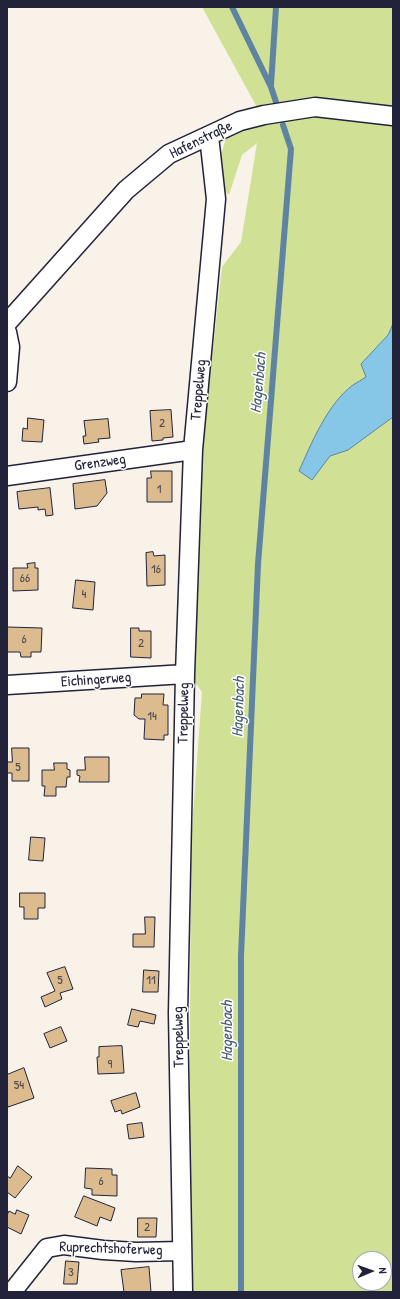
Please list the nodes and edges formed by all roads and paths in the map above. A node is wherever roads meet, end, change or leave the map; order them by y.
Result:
1 (393, 116) edge
2 (209, 136) junction
3 (7, 323) edge
4 (7, 332) edge
5 (7, 382) edge
6 (193, 450) junction
7 (7, 476) edge
8 (185, 674) junction
9 (7, 685) edge
10 (182, 1251) junction
11 (12, 1292) edge
12 (183, 1292) edge

1 - 2 street, Hafenstraße
2 - 3 street, Hafenstraße
2 - 6 street, Treppelweg
4 - 5 street
6 - 7 street, Grenzweg
6 - 8 street, Treppelweg
8 - 9 street, Eichingerweg
8 - 10 street, Treppelweg
10 - 11 street, Ruprechtshoferweg
10 - 12 street, Treppelweg

